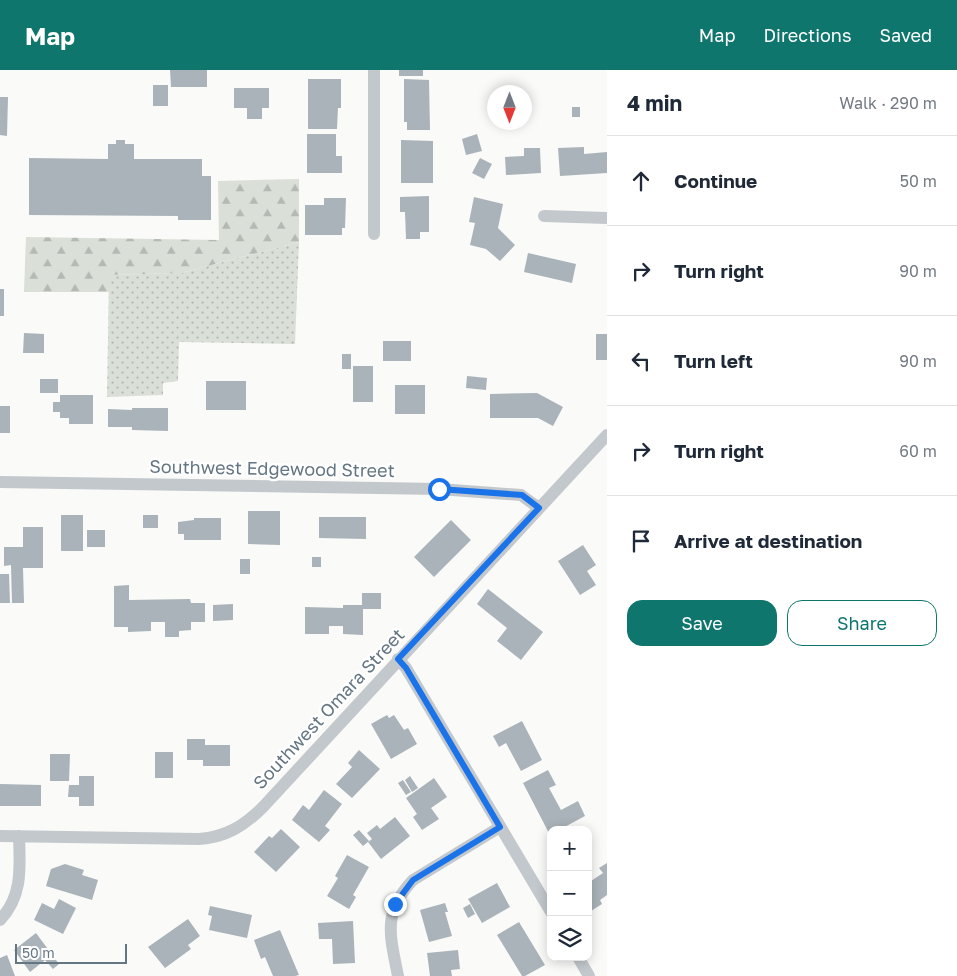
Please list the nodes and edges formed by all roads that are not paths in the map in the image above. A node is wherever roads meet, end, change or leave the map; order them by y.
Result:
1 (374, 70) edge
2 (544, 216) dead end
3 (607, 218) edge
4 (374, 234) dead end
5 (607, 435) edge
6 (0, 482) edge
7 (539, 508) junction
8 (398, 659) junction
9 (500, 827) junction
10 (0, 836) edge
11 (19, 836) junction
12 (547, 905) edge
13 (0, 920) edge
14 (580, 961) edge
15 (398, 976) edge
16 (589, 976) edge

1 - 4 street
2 - 3 street
5 - 7 street, Southwest Omara Street
6 - 7 street, Southwest Edgewood Street
7 - 8 street, Southwest Omara Street
8 - 9 street
8 - 11 street, Southwest Omara Street
9 - 12 street
9 - 15 street
10 - 11 street, Southwest Omara Street
11 - 13 street
14 - 16 street

